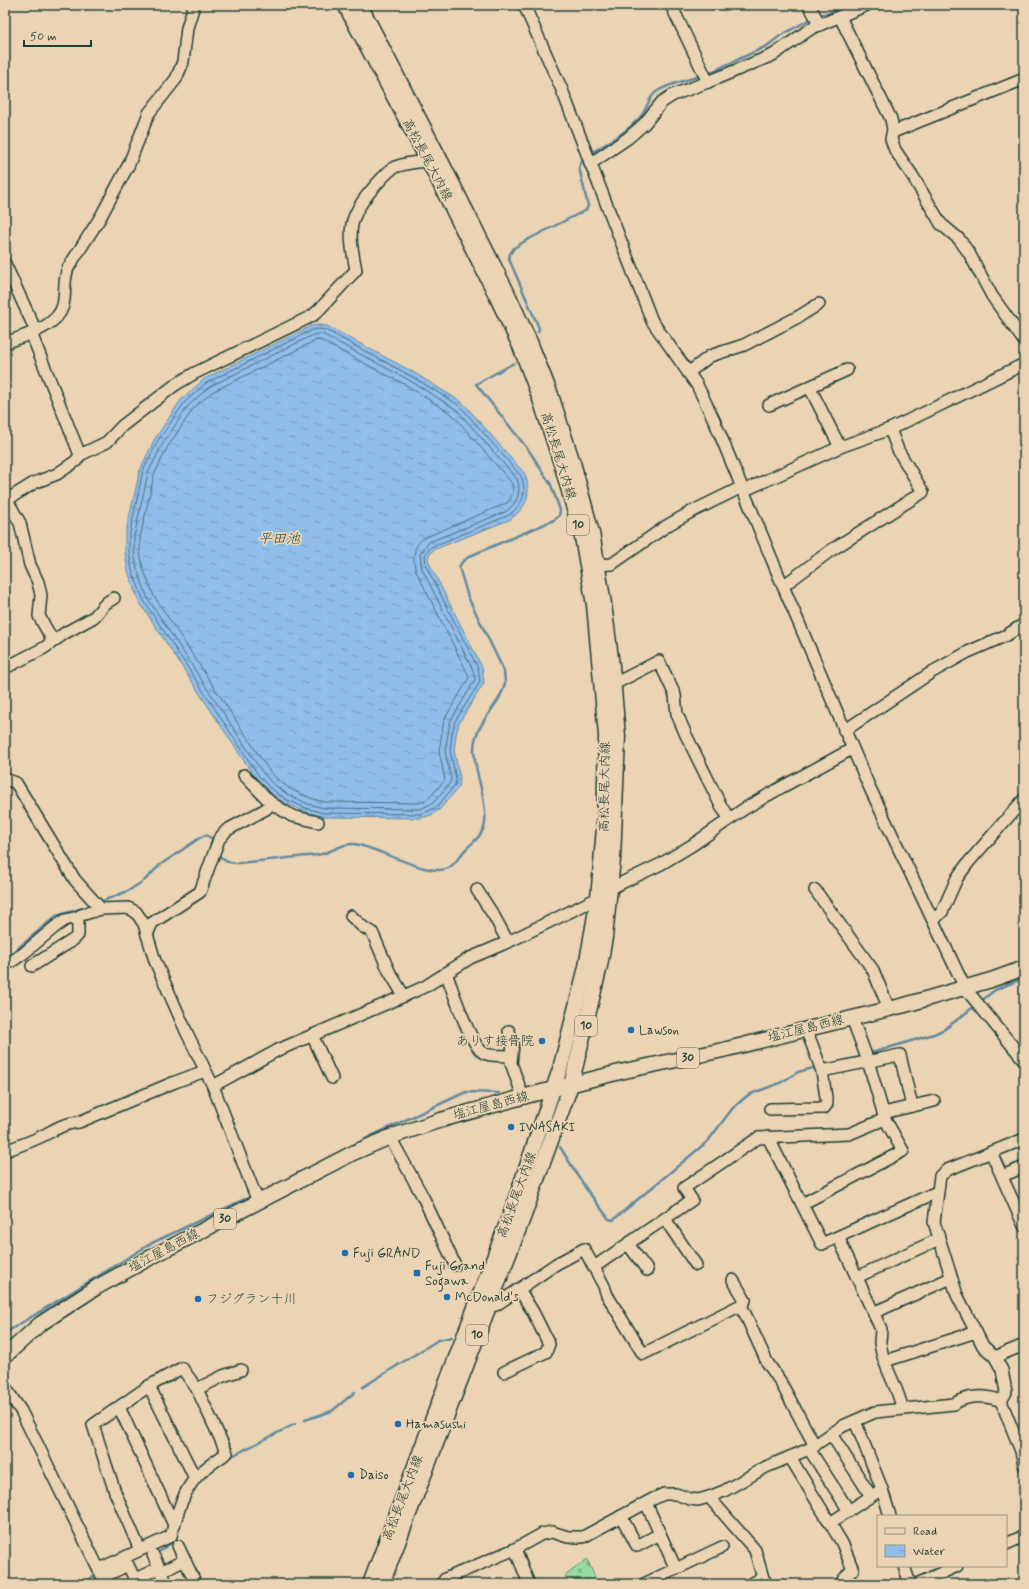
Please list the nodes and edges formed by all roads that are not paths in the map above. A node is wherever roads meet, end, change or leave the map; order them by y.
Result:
1 (194, 5) edge
2 (345, 5) edge
3 (360, 5) edge
4 (524, 5) edge
5 (671, 5) edge
6 (809, 5) edge
7 (868, 5) edge
8 (840, 17) junction
9 (820, 25) junction
10 (1024, 79) edge
11 (708, 82) junction
12 (893, 132) junction
13 (432, 160) junction
14 (590, 164) junction
15 (5, 264) edge
16 (819, 304) dead end
17 (33, 332) junction
18 (1024, 341) edge
19 (5, 343) edge
20 (1024, 364) edge
21 (847, 370) dead end
22 (688, 373) junction
23 (810, 388) junction
24 (769, 405) dead end
25 (890, 429) junction
26 (840, 447) junction
27 (80, 454) junction
28 (742, 489) junction
29 (6, 501) edge
30 (598, 565) junction
31 (783, 586) junction
32 (114, 598) dead end
33 (1024, 624) edge
34 (53, 641) junction
35 (5, 668) edge
36 (614, 684) junction
37 (844, 731) junction
38 (852, 749) junction
39 (244, 775) dead end
40 (5, 779) edge
41 (1024, 799) edge
42 (271, 803) junction
43 (730, 819) junction
44 (318, 822) dead end
45 (611, 888) junction
46 (477, 890) dead end
47 (815, 890) dead end
48 (598, 898) junction
49 (98, 906) junction
50 (351, 916) dead end
51 (78, 917) junction
52 (933, 920) junction
53 (147, 935) junction
54 (508, 942) junction
55 (24, 953) junction
56 (11, 962) dead end
57 (1024, 968) edge
58 (446, 974) junction
59 (965, 988) junction
60 (404, 996) junction
61 (889, 1009) junction
62 (852, 1018) junction
63 (806, 1030) junction
64 (509, 1031) dead end
65 (312, 1034) junction
66 (511, 1056) junction
67 (867, 1057) junction
68 (1024, 1060) edge
69 (820, 1068) junction
70 (205, 1071) junction
71 (332, 1078) dead end
72 (571, 1085) junction
73 (213, 1086) junction
74 (554, 1089) junction
75 (523, 1097) junction
76 (934, 1101) dead end
77 (912, 1106) junction
78 (770, 1109) dead end
79 (884, 1116) junction
80 (390, 1137) junction
81 (768, 1137) junction
82 (1024, 1139) edge
83 (5, 1151) edge
84 (991, 1152) junction
85 (1024, 1166) edge
86 (1002, 1176) junction
87 (937, 1192) junction
88 (258, 1202) junction
89 (802, 1204) junction
90 (665, 1218) junction
91 (1024, 1226) edge
92 (838, 1237) junction
93 (939, 1238) junction
94 (628, 1244) junction
95 (696, 1265) dead end
96 (455, 1266) dead end
97 (594, 1267) junction
98 (647, 1270) dead end
99 (856, 1277) junction
100 (951, 1278) junction
101 (734, 1280) dead end
102 (519, 1289) junction
103 (490, 1302) junction
104 (741, 1305) junction
105 (873, 1313) junction
106 (976, 1332) junction
107 (1024, 1345) edge
108 (5, 1356) edge
109 (995, 1357) junction
110 (885, 1361) junction
111 (241, 1370) dead end
112 (504, 1372) dead end
113 (5, 1386) edge
114 (149, 1386) junction
115 (197, 1389) junction
116 (1001, 1401) junction
117 (119, 1407) junction
118 (902, 1408) junction
119 (855, 1421) junction
120 (832, 1434) junction
121 (812, 1448) junction
122 (790, 1457) junction
123 (1024, 1465) edge
124 (196, 1478) junction
125 (882, 1489) junction
126 (871, 1496) junction
127 (709, 1497) junction
128 (646, 1503) junction
129 (849, 1511) junction
130 (890, 1515) edge
131 (621, 1516) junction
132 (830, 1523) junction
133 (174, 1525) junction
134 (660, 1534) junction
135 (1024, 1536) edge
136 (1007, 1544) edge
137 (178, 1546) dead end
138 (722, 1547) dead end
139 (515, 1549) junction
140 (140, 1550) junction
141 (153, 1555) dead end
142 (185, 1560) junction
143 (904, 1567) edge
144 (955, 1567) edge
145 (676, 1569) junction
146 (160, 1570) junction
147 (103, 1577) edge
148 (765, 1581) edge
149 (136, 1582) edge
150 (443, 1583) edge
151 (167, 1584) edge
152 (196, 1584) edge
153 (370, 1584) edge
154 (382, 1584) edge
155 (529, 1584) edge
156 (644, 1584) edge
157 (750, 1584) edge
158 (840, 1584) edge
159 (910, 1584) edge
160 (918, 1584) edge

1 - 17 street
2 - 13 main road, 高松長尾大内線 / 10
3 - 30 main road, 高松長尾大内線 / 10
4 - 14 street
5 - 11 street
6 - 9 street
7 - 8 street
8 - 9 street
8 - 12 street
9 - 11 street
10 - 12 street
11 - 14 street
12 - 18 street
13 - 27 street
13 - 48 main road, 高松長尾大内線 / 10
14 - 22 street
15 - 17 street
16 - 22 street
17 - 19 street
17 - 27 street
20 - 25 street
21 - 23 street
22 - 28 street
23 - 24 street
23 - 26 street
25 - 26 street
25 - 31 street
26 - 28 street
27 - 29 street
28 - 30 street
28 - 31 street
29 - 34 street
30 - 36 main road, 高松長尾大内線 / 10
31 - 37 street
32 - 34 street
33 - 37 street
34 - 35 street
36 - 43 street
36 - 45 main road, 高松長尾大内線 / 10
37 - 38 street
38 - 43 street
38 - 52 street
39 - 42 street
40 - 49 street
41 - 52 street
42 - 44 street
42 - 53 street
43 - 45 street
45 - 48 street
45 - 72 main road, 高松長尾大内線 / 10
46 - 54 street
47 - 61 street
48 - 54 street
48 - 74 main road, 高松長尾大内線 / 10
49 - 51 street
49 - 53 street
50 - 60 street
51 - 55 street
51 - 55 street
52 - 59 street
53 - 70 street
54 - 58 street
55 - 56 street
57 - 59 main road, 塩江屋島西線 / 30
58 - 60 street
58 - 66 street
59 - 61 main road, 塩江屋島西線 / 30
59 - 68 street
60 - 65 street
61 - 62 main road, 塩江屋島西線 / 30
62 - 63 main road, 塩江屋島西線 / 30
62 - 67 street
63 - 69 street
63 - 72 main road, 塩江屋島西線 / 30
64 - 66 street
65 - 71 street
65 - 73 street
66 - 75 street
67 - 69 street
67 - 77 street
67 - 79 street
69 - 78 street
70 - 73 street
70 - 83 street
72 - 74 main road, 塩江屋島西線 / 30
72 - 103 main road, 高松長尾大内線 / 10
73 - 88 street
74 - 75 main road, 塩江屋島西線 / 30
74 - 153 main road, 高松長尾大内線 / 10
75 - 80 main road, 塩江屋島西線 / 30
76 - 77 street
77 - 79 street
79 - 81 street
79 - 89 street
80 - 88 main road, 塩江屋島西線 / 30
80 - 96 street
81 - 89 street
81 - 90 street
82 - 84 street
84 - 86 street
84 - 87 street
85 - 86 street
86 - 91 street
87 - 92 street
87 - 93 street
88 - 108 main road, 塩江屋島西線 / 30
89 - 92 street
90 - 94 street
90 - 95 street
92 - 99 street
93 - 99 street
93 - 100 street
94 - 97 street
94 - 98 street
97 - 102 street
97 - 104 street
99 - 105 street
100 - 105 street
100 - 106 street
101 - 104 street
102 - 103 street
102 - 112 street
103 - 154 main road, 高松長尾大内線 / 10
104 - 121 street
105 - 110 street
106 - 109 street
106 - 110 street
107 - 109 street
109 - 116 street
110 - 118 street
111 - 115 street
113 - 147 street
114 - 115 street
114 - 117 street
114 - 124 street
115 - 124 street
116 - 118 street
116 - 123 street
117 - 133 street
117 - 140 street
118 - 119 street
119 - 120 street
119 - 125 street
120 - 121 street
120 - 126 street
121 - 122 street
121 - 129 street
122 - 127 street
122 - 132 street
124 - 133 street
125 - 126 street
125 - 130 street
126 - 129 street
127 - 128 street
127 - 148 street
128 - 131 street
128 - 134 street
129 - 132 street
131 - 134 street
131 - 139 street
132 - 158 street
133 - 140 street
134 - 145 street
135 - 136 street
137 - 142 street
138 - 145 street
139 - 150 street
139 - 155 street
140 - 147 street
141 - 146 street
142 - 146 street
142 - 152 street
143 - 159 street
144 - 160 street
145 - 156 street
146 - 149 street
146 - 151 street
147 - 149 street
148 - 157 street

